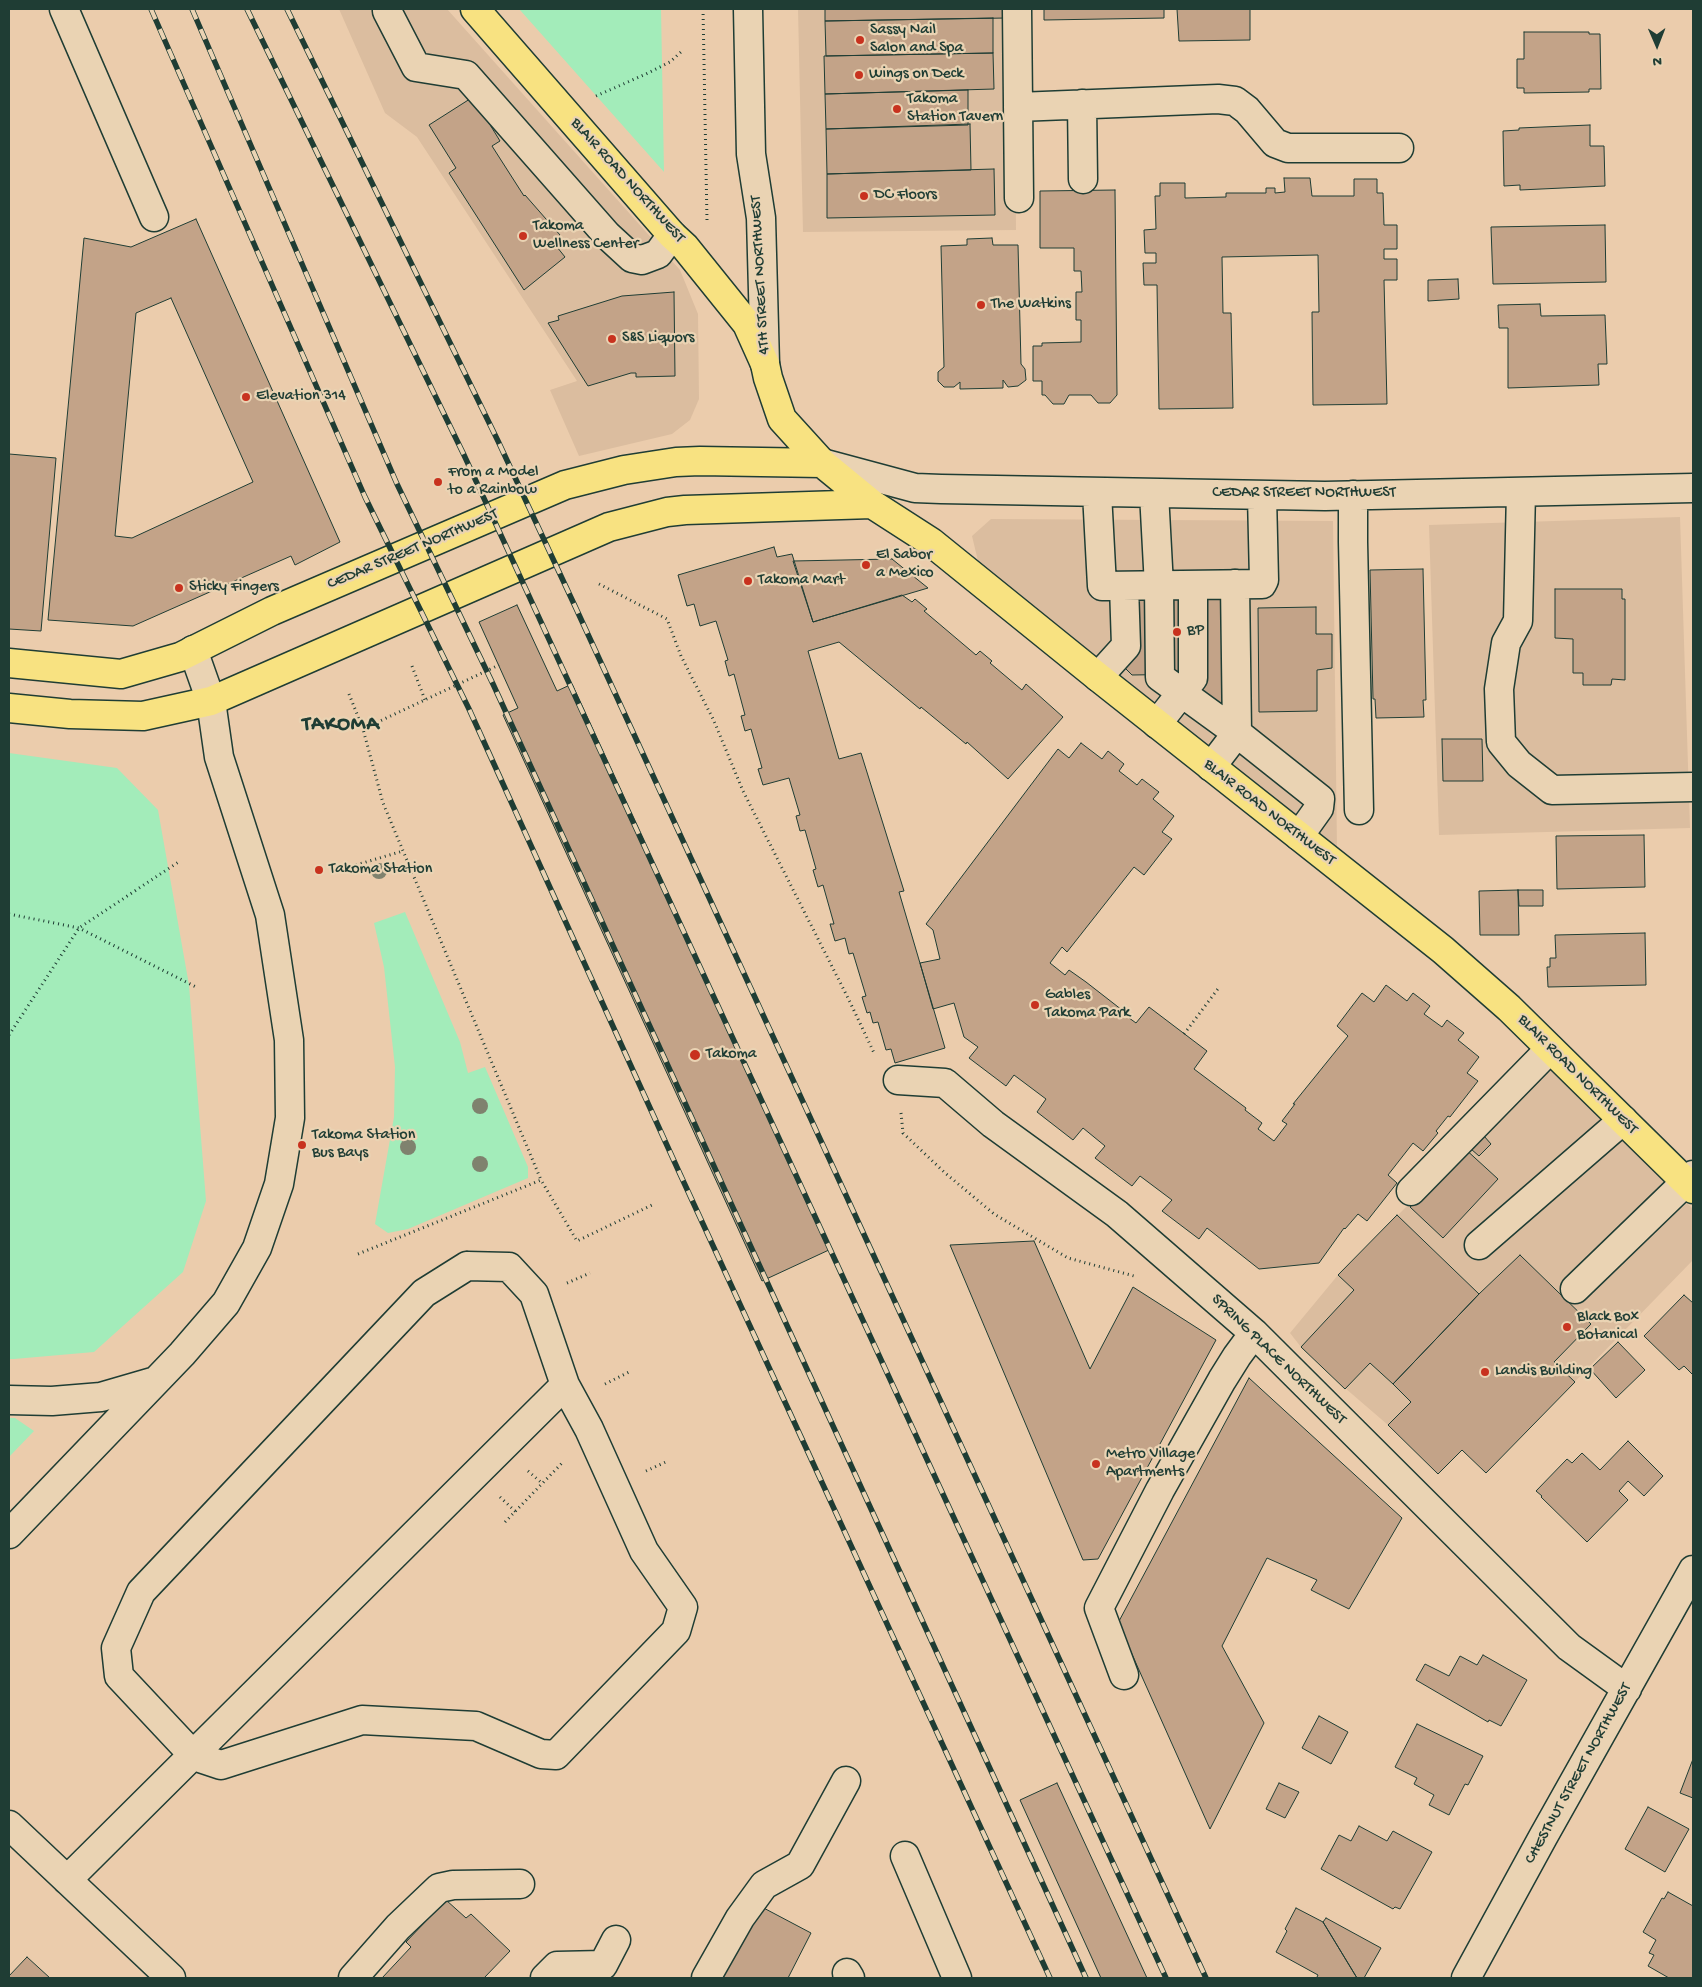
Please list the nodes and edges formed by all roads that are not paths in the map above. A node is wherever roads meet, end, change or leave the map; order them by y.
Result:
1 (64, 9) edge
2 (475, 9) edge
3 (748, 9) edge
4 (1018, 9) edge
5 (387, 12) dead end
6 (1082, 104) junction
7 (1018, 107) junction
8 (1399, 148) dead end
9 (1083, 179) dead end
10 (1019, 198) dead end
11 (154, 217) dead end
12 (672, 234) junction
13 (765, 364) junction
14 (822, 463) junction
15 (915, 488) junction
16 (1693, 488) edge
17 (1096, 492) junction
18 (1521, 492) junction
19 (1154, 494) junction
20 (1353, 495) junction
21 (1262, 496) junction
22 (872, 504) junction
23 (1235, 584) junction
24 (1193, 585) junction
25 (1113, 586) junction
26 (1159, 586) junction
27 (194, 650) junction
28 (9, 662) edge
29 (1098, 677) junction
30 (1181, 694) junction
31 (211, 701) junction
32 (9, 708) edge
33 (1157, 724) junction
34 (1237, 732) junction
35 (1211, 767) junction
36 (1693, 787) edge
37 (1359, 810) dead end
38 (1299, 836) junction
39 (1550, 1049) junction
40 (898, 1080) road end
41 (1623, 1120) junction
42 (1690, 1182) edge
43 (1410, 1191) dead end
44 (1480, 1245) dead end
45 (1575, 1289) dead end
46 (1254, 1333) junction
47 (157, 1380) junction
48 (565, 1385) junction
49 (9, 1400) edge
50 (9, 1534) edge
51 (1693, 1570) edge
52 (1124, 1675) dead end
53 (1627, 1689) junction
54 (194, 1756) junction
55 (846, 1780) dead end
56 (9, 1825) edge
57 (905, 1856) dead end
58 (67, 1880) junction
59 (520, 1884) dead end
60 (616, 1940) dead end
61 (170, 1978) edge
62 (353, 1978) edge
63 (545, 1978) edge
64 (706, 1978) edge
65 (957, 1978) edge
66 (1466, 1978) edge

1 - 11 street
2 - 12 main road, BLAIR ROAD NORTHWEST
3 - 13 street, 4TH STREET NORTHWEST
4 - 7 street
5 - 12 street
6 - 7 street
6 - 8 street
6 - 9 street
7 - 10 street
12 - 13 main road, BLAIR ROAD NORTHWEST
13 - 14 main road, 4TH STREET NORTHWEST
14 - 15 street, CEDAR STREET NORTHWEST
14 - 22 main road, BLAIR ROAD NORTHWEST
14 - 27 main road, CEDAR STREET NORTHWEST
15 - 17 street, CEDAR STREET NORTHWEST
15 - 22 street, CEDAR STREET NORTHWEST
16 - 18 street, CEDAR STREET NORTHWEST
17 - 19 street, CEDAR STREET NORTHWEST
17 - 25 street
18 - 20 street, CEDAR STREET NORTHWEST
18 - 36 street
19 - 21 street, CEDAR STREET NORTHWEST
19 - 26 street
20 - 21 street, CEDAR STREET NORTHWEST
20 - 37 street
21 - 23 street
22 - 29 main road, BLAIR ROAD NORTHWEST
22 - 31 main road, CEDAR STREET NORTHWEST
23 - 24 street
23 - 34 street
24 - 26 street
24 - 30 street
25 - 26 street
25 - 29 street
26 - 30 street
27 - 28 main road, CEDAR STREET NORTHWEST
27 - 31 street
29 - 33 main road, BLAIR ROAD NORTHWEST
30 - 33 street
30 - 34 street
31 - 32 main road, CEDAR STREET NORTHWEST
31 - 47 street
33 - 35 main road, BLAIR ROAD NORTHWEST
34 - 35 street
34 - 38 street
35 - 38 main road, BLAIR ROAD NORTHWEST
38 - 39 main road, BLAIR ROAD NORTHWEST
39 - 41 main road, BLAIR ROAD NORTHWEST
39 - 43 street
40 - 46 street, SPRING PLACE NORTHWEST
41 - 42 main road, BLAIR ROAD NORTHWEST
41 - 44 street
42 - 45 street
46 - 52 street
46 - 53 street, SPRING PLACE NORTHWEST
47 - 49 street
47 - 50 street
48 - 54 street
48 - 54 street
48 - 54 street
51 - 53 street, CHESTNUT STREET NORTHWEST
53 - 66 street, CHESTNUT STREET NORTHWEST
54 - 58 street
55 - 64 street
56 - 58 street
57 - 65 street
58 - 61 street
59 - 62 street
60 - 63 street

